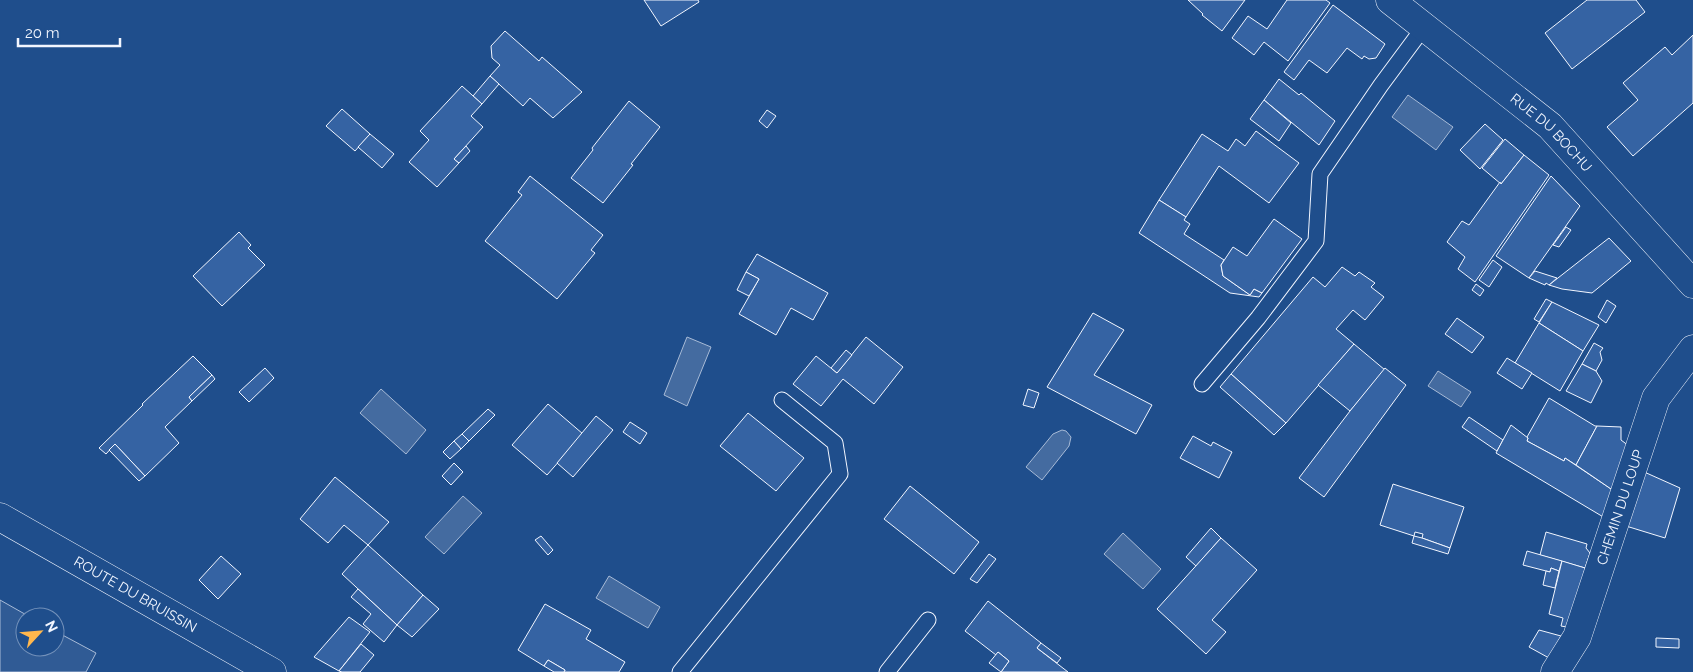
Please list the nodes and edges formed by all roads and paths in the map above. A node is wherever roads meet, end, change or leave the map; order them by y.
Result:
1 (1390, 0) edge
2 (1424, 27) junction
3 (1693, 284) edge
4 (1693, 349) edge
5 (1202, 384) dead end
6 (782, 400) dead end
7 (0, 517) edge
8 (928, 620) dead end
9 (272, 672) edge
10 (680, 672) edge
11 (887, 672) edge
12 (1555, 672) edge

1 - 2 street, RUE DU BOCHU
2 - 3 street, RUE DU BOCHU
2 - 5 lane
4 - 12 street, CHEMIN DU LOUP
6 - 10 lane
7 - 9 street, ROUTE DU BRUISSIN
8 - 11 lane

